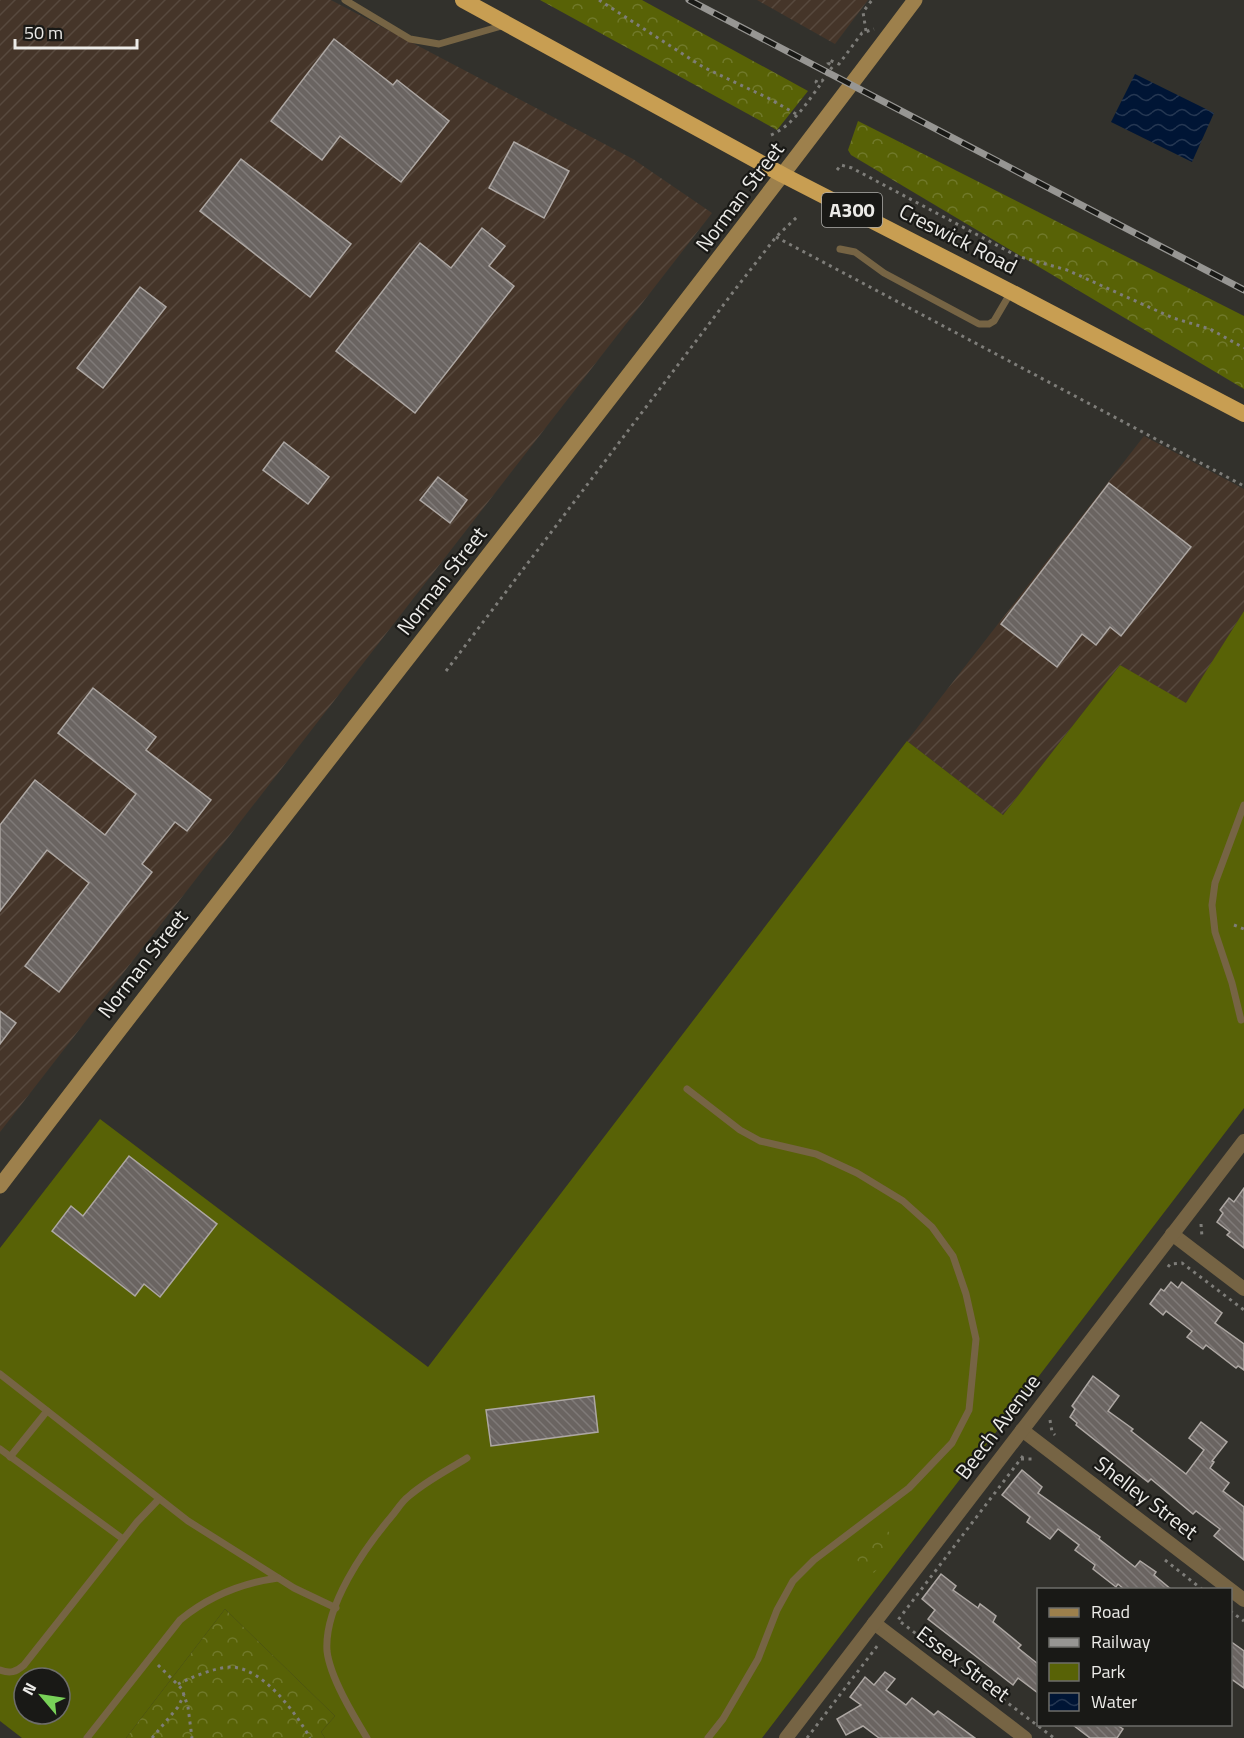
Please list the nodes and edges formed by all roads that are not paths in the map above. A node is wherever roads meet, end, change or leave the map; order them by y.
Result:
1 (345, 0) edge
2 (463, 0) edge
3 (915, 0) edge
4 (507, 24) junction
5 (783, 176) junction
6 (840, 249) dead end
7 (1011, 292) junction
8 (1244, 414) edge
9 (1244, 805) edge
10 (1241, 1020) dead end
11 (687, 1089) dead end
12 (1244, 1141) edge
13 (0, 1186) edge
14 (1172, 1234) junction
15 (1244, 1289) edge
16 (0, 1374) edge
17 (47, 1411) junction
18 (1022, 1430) junction
19 (0, 1449) edge
20 (10, 1457) junction
21 (467, 1458) dead end
22 (159, 1499) junction
23 (123, 1539) junction
24 (278, 1578) junction
25 (1228, 1588) edge
26 (1232, 1591) edge
27 (1244, 1600) edge
28 (336, 1608) junction
29 (874, 1623) junction
30 (0, 1670) edge
31 (87, 1738) edge
32 (367, 1738) edge
33 (708, 1738) edge
34 (786, 1738) edge
35 (1025, 1738) edge

1 - 4 lane
2 - 4 highway, Creswick Road / A300
3 - 5 main road, Norman Street
4 - 5 highway, Creswick Road / A300
5 - 7 highway, Creswick Road / A300
5 - 13 main road, Norman Street
6 - 7 lane
7 - 8 highway, Creswick Road / A300
9 - 10 lane
11 - 33 lane
12 - 14 street, Beech Avenue
14 - 15 street
14 - 18 street, Beech Avenue
16 - 17 lane
17 - 20 lane
17 - 22 lane
18 - 25 street, Shelley Street
18 - 29 street, Beech Avenue
19 - 20 lane
20 - 23 lane
21 - 28 lane
22 - 23 lane
22 - 24 lane
23 - 30 lane
24 - 28 lane
24 - 31 lane
26 - 27 street, Shelley Street
28 - 32 lane
29 - 34 street, Beech Avenue
29 - 35 street, Essex Street

